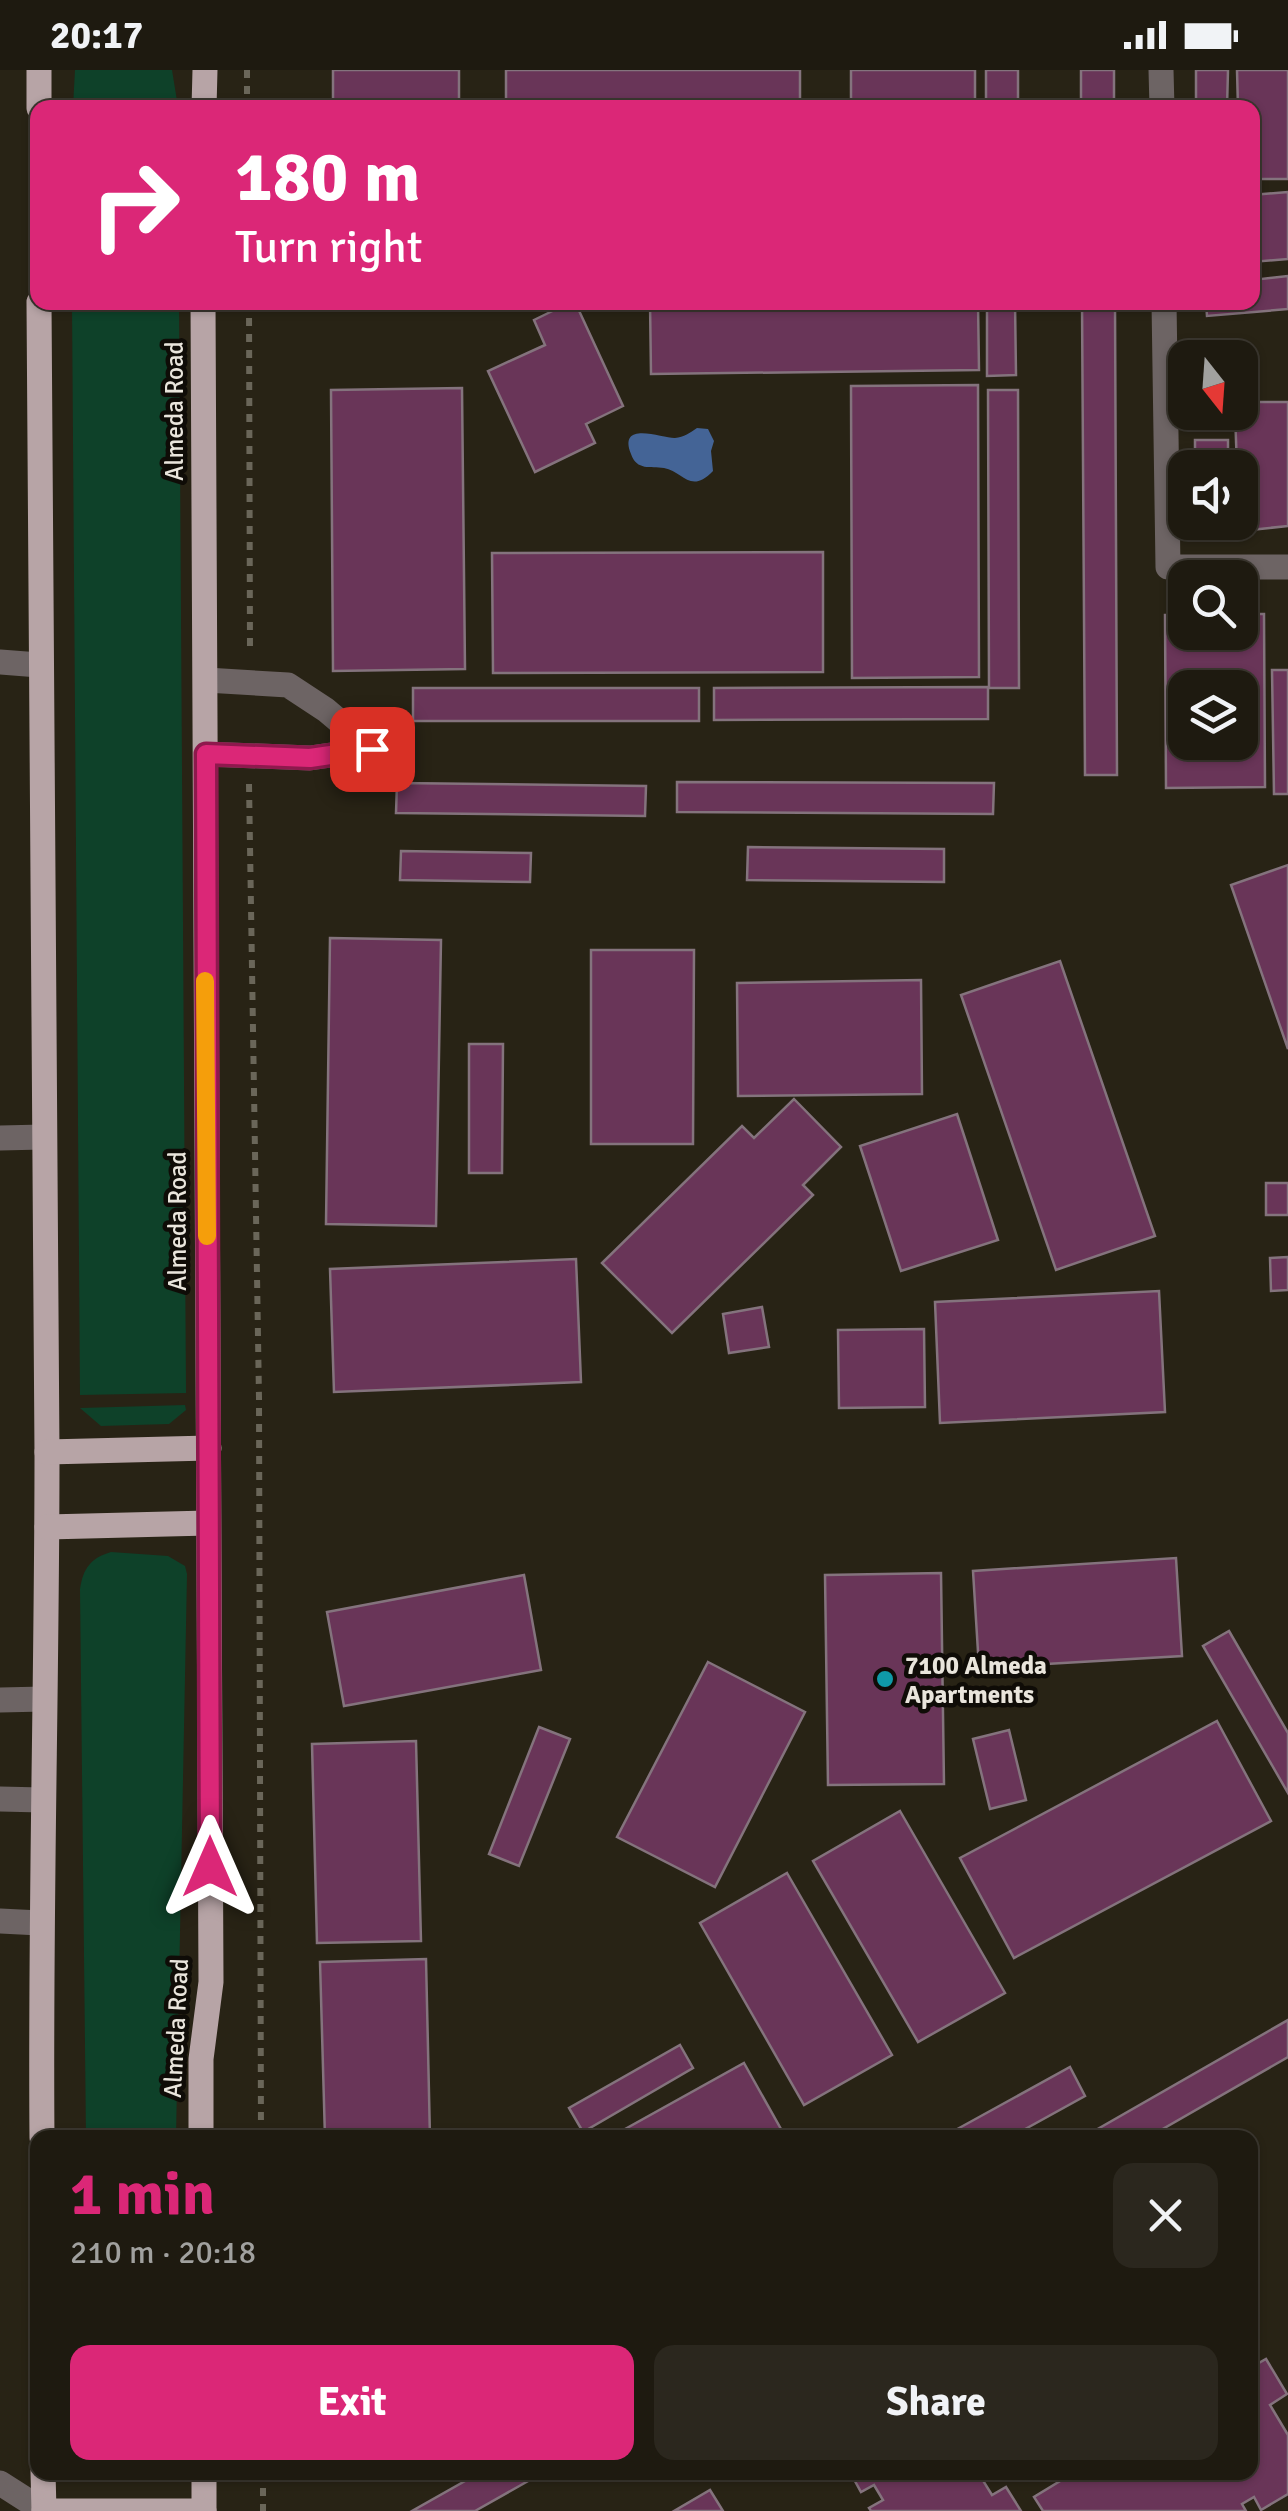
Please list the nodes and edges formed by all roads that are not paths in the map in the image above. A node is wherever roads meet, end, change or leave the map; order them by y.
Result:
1 (39, 70) edge
2 (204, 70) edge
3 (1161, 70) edge
4 (39, 100) edge
5 (204, 100) edge
6 (1162, 100) edge
7 (39, 310) edge
8 (204, 310) edge
9 (1164, 310) edge
10 (1288, 567) edge
11 (0, 662) edge
12 (38, 664) junction
13 (206, 680) junction
14 (206, 754) junction
15 (0, 1138) edge
16 (44, 1138) junction
17 (208, 1448) junction
18 (47, 1452) junction
19 (208, 1523) junction
20 (47, 1527) junction
21 (44, 1699) junction
22 (0, 1700) edge
23 (0, 1799) edge
24 (42, 1800) junction
25 (0, 1922) edge
26 (40, 1923) junction
27 (42, 2130) edge
28 (201, 2130) edge
29 (44, 2480) edge
30 (204, 2480) edge
31 (0, 2484) edge
32 (44, 2511) edge
33 (204, 2511) edge

1 - 4 main road
2 - 5 main road
3 - 6 lane
7 - 12 main road
8 - 13 main road, Almeda Road
9 - 10 lane
11 - 12 lane
12 - 16 main road
13 - 14 main road, Almeda Road
13 - 14 lane
14 - 17 main road, Almeda Road
15 - 16 lane
16 - 18 main road
17 - 18 main road
17 - 19 main road, Almeda Road
18 - 20 main road
19 - 20 main road
19 - 28 main road, Almeda Road
20 - 21 main road
21 - 22 lane
21 - 24 main road
23 - 24 lane
24 - 26 main road
25 - 26 lane
26 - 27 main road
29 - 32 main road
30 - 33 main road
31 - 32 lane
32 - 33 main road

